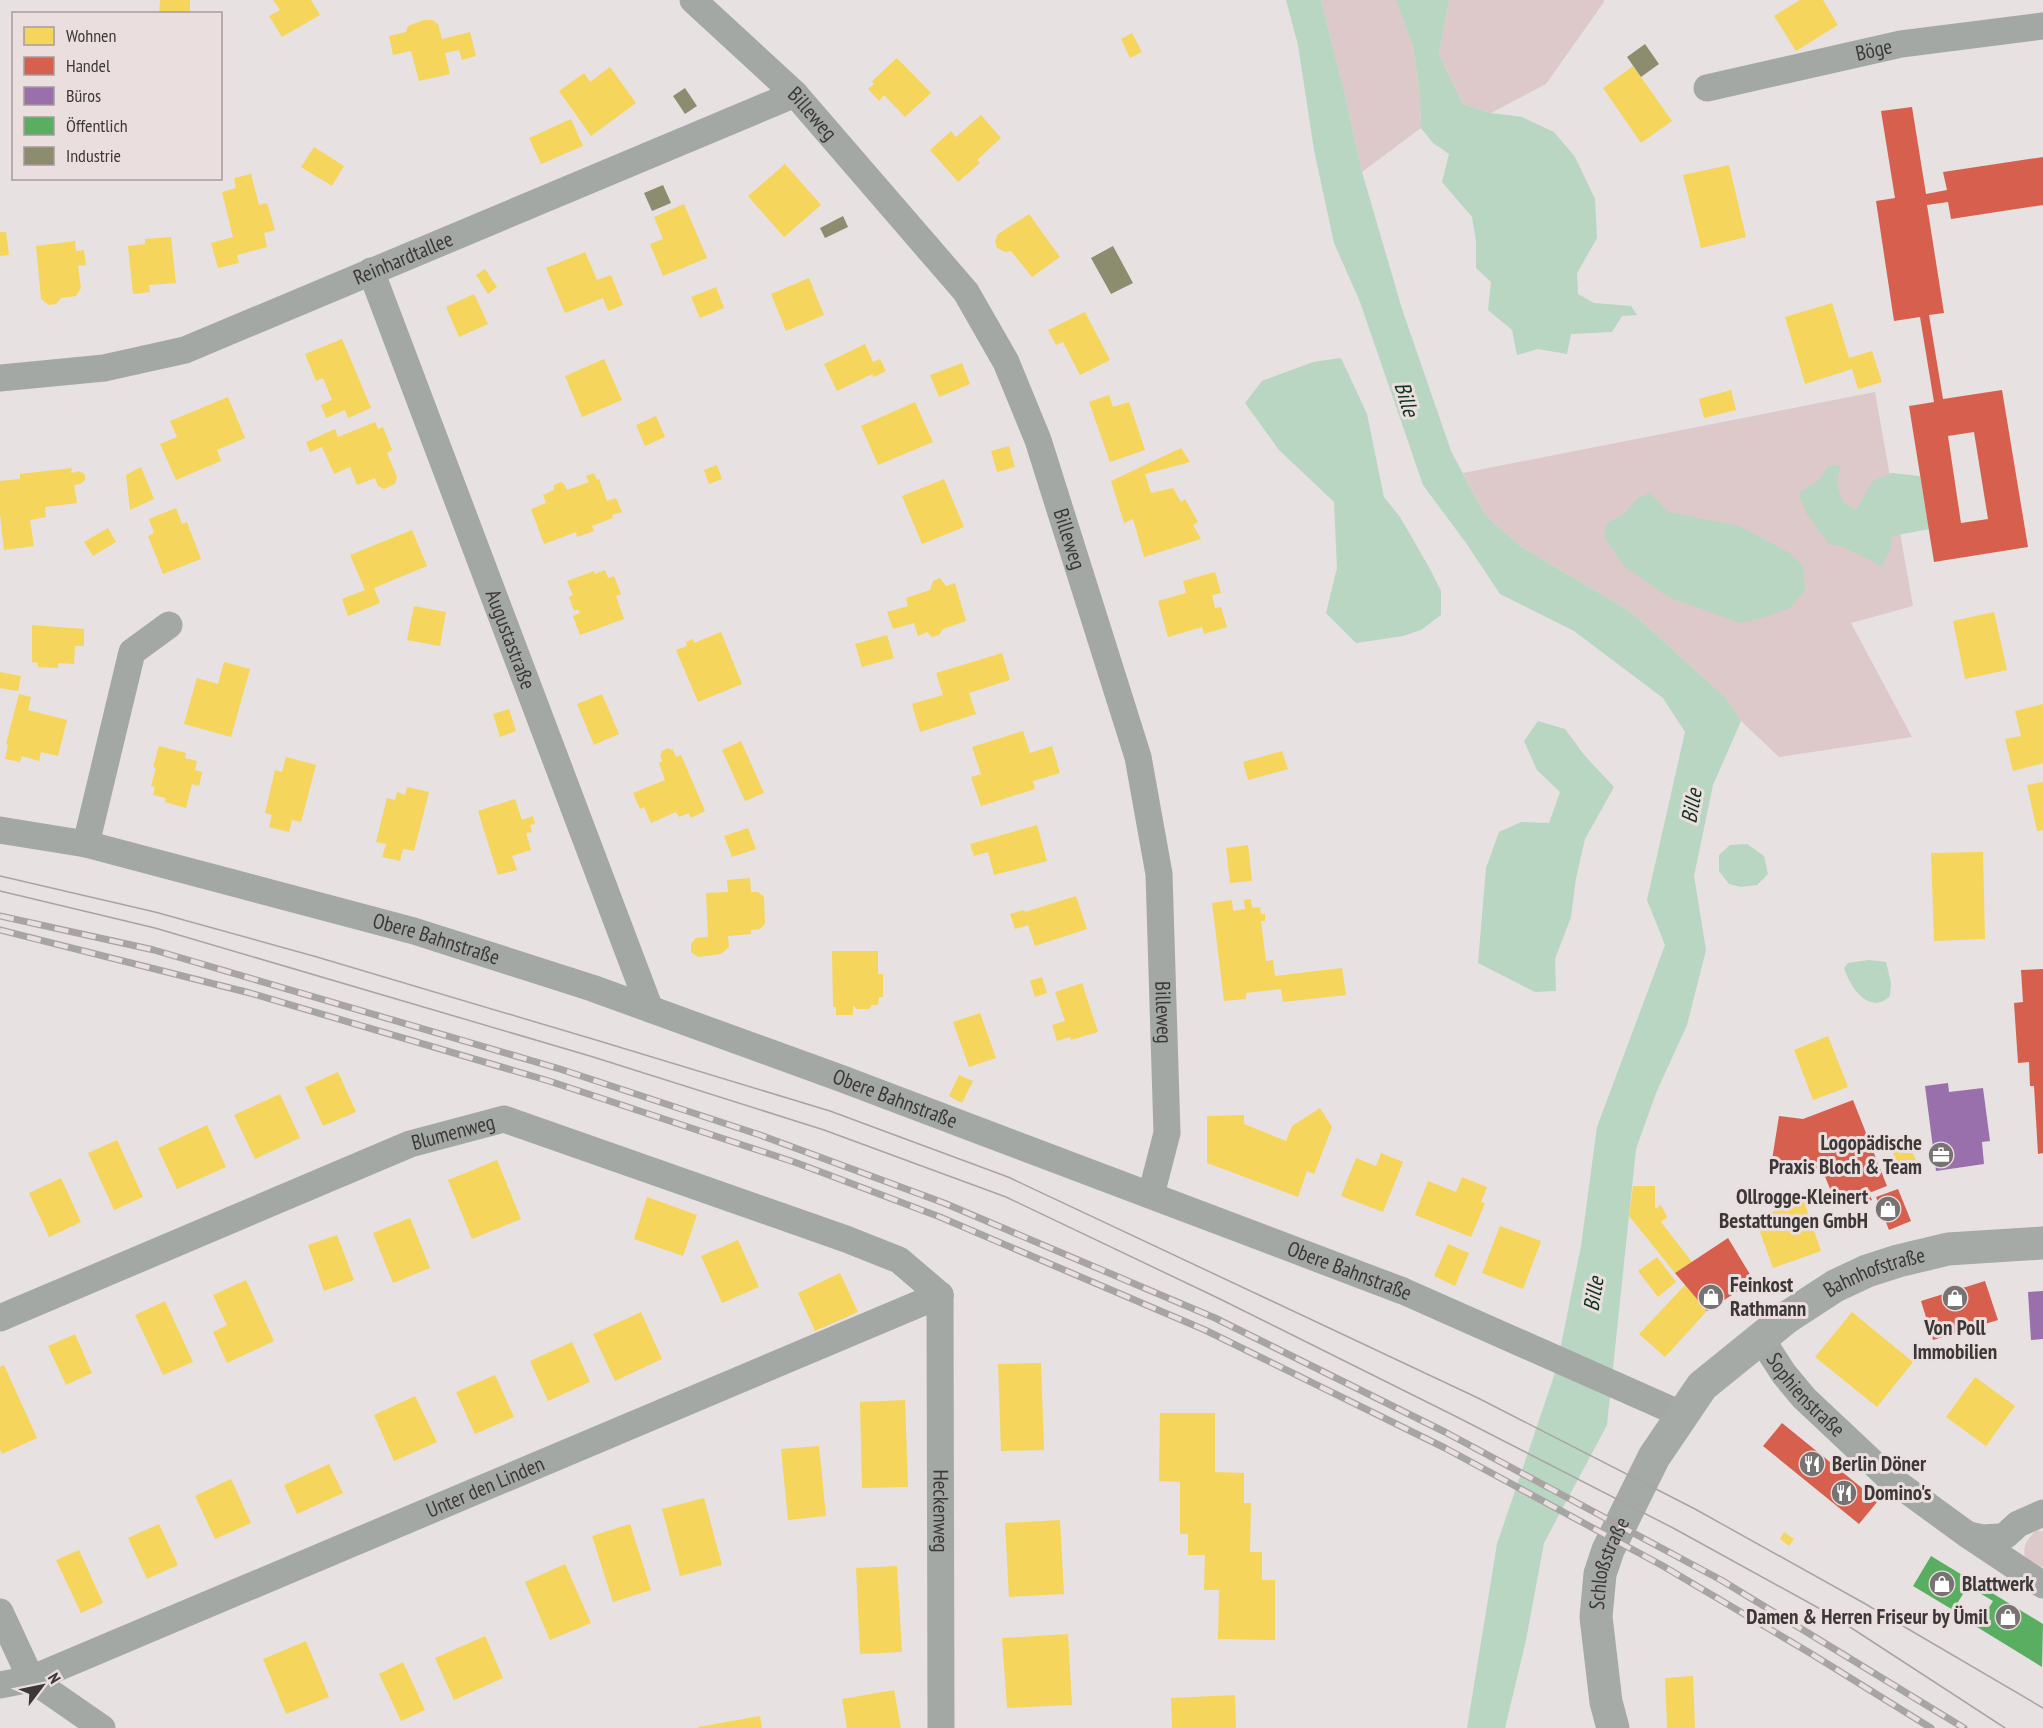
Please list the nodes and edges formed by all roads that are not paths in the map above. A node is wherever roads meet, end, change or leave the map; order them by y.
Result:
1 (693, 0) edge
2 (2043, 26) edge
3 (1707, 88) dead end
4 (795, 94) junction
5 (371, 271) junction
6 (0, 378) edge
7 (169, 625) dead end
8 (0, 830) edge
9 (86, 844) junction
10 (650, 1009) junction
11 (1151, 1195) junction
12 (2043, 1243) edge
13 (940, 1295) junction
14 (0, 1318) edge
15 (1760, 1337) junction
16 (1683, 1415) junction
17 (2043, 1513) edge
18 (1968, 1535) junction
19 (2043, 1585) edge
20 (0, 1612) edge
21 (31, 1679) junction
22 (0, 1685) edge
23 (102, 1728) edge
24 (940, 1728) edge
25 (1613, 1728) edge

1 - 4 street, Billeweg
2 - 3 street, Böge
4 - 5 street, Reinhardtallee
4 - 11 street, Billeweg
5 - 6 street, Reinhardtallee
5 - 10 street, Augustastraße
7 - 9 street
8 - 9 street, Obere Bahnstraße
9 - 10 street, Obere Bahnstraße
10 - 11 street, Obere Bahnstraße
11 - 16 street, Obere Bahnstraße
12 - 15 main road, Bahnhofstraße
13 - 14 street, Blumenweg
13 - 21 street, Unter den Linden
13 - 24 street, Heckenweg
15 - 16 main road, Bahnhofstraße
15 - 18 street, Sophienstraße
16 - 25 main road, Schloßstraße
17 - 18 street
18 - 19 street, Sophienstraße
20 - 21 street
21 - 22 street, Unter den Linden
21 - 23 street

